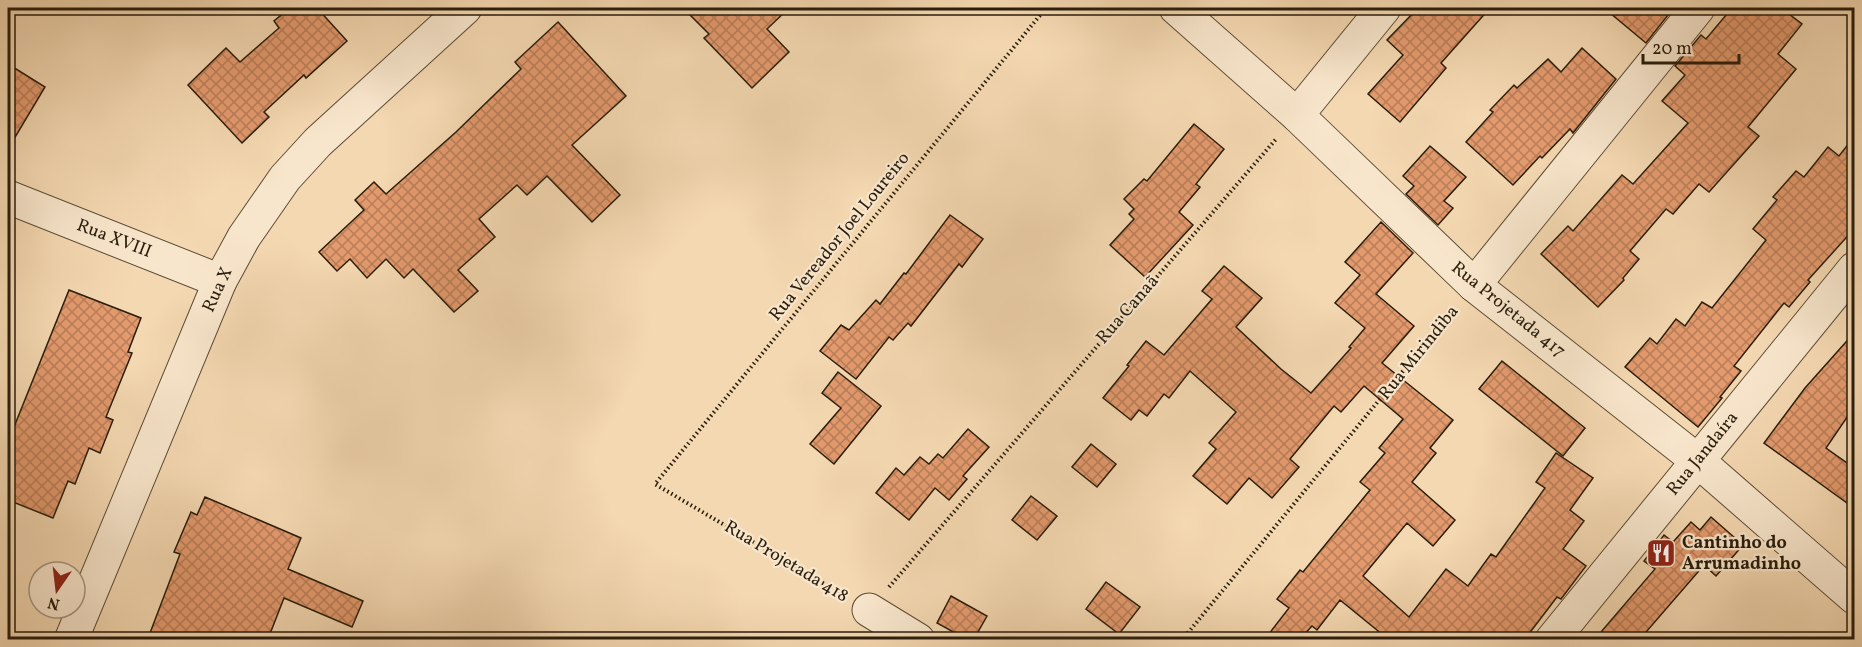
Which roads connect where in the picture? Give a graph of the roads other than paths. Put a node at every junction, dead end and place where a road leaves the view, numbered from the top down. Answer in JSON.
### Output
{"nodes":[{"id":1,"x":465,"y":8,"type":"edge"},
{"id":2,"x":1176,"y":8,"type":"edge"},
{"id":3,"x":1384,"y":8,"type":"edge"},
{"id":4,"x":1698,"y":8,"type":"edge"},
{"id":5,"x":1297,"y":115,"type":"junction"},
{"id":6,"x":8,"y":197,"type":"edge"},
{"id":7,"x":1854,"y":269,"type":"edge"},
{"id":8,"x":220,"y":281,"type":"junction"},
{"id":9,"x":1474,"y":285,"type":"junction"},
{"id":10,"x":1698,"y":461,"type":"junction"},
{"id":11,"x":1854,"y":597,"type":"edge"},
{"id":12,"x":869,"y":610,"type":"road end"},
{"id":13,"x":71,"y":639,"type":"edge"},
{"id":14,"x":918,"y":639,"type":"edge"},
{"id":15,"x":1552,"y":639,"type":"edge"}],
"edges":[{"from":1,"to":8,"type":"street","name":"Rua X"},
{"from":2,"to":5,"type":"street","name":"Rua Projetada 417"},
{"from":3,"to":5,"type":"street"},
{"from":4,"to":9,"type":"street"},
{"from":5,"to":9,"type":"street","name":"Rua Projetada 417"},
{"from":6,"to":8,"type":"street","name":"Rua XVIII"},
{"from":7,"to":10,"type":"street","name":"Rua Jandaíra"},
{"from":8,"to":13,"type":"street","name":"Rua X"},
{"from":9,"to":10,"type":"street","name":"Rua Projetada 417"},
{"from":10,"to":11,"type":"street","name":"Rua Projetada 417"},
{"from":10,"to":15,"type":"street","name":"Rua Jandaíra"},
{"from":12,"to":14,"type":"street","name":"Rua Projetada 418"}]}
